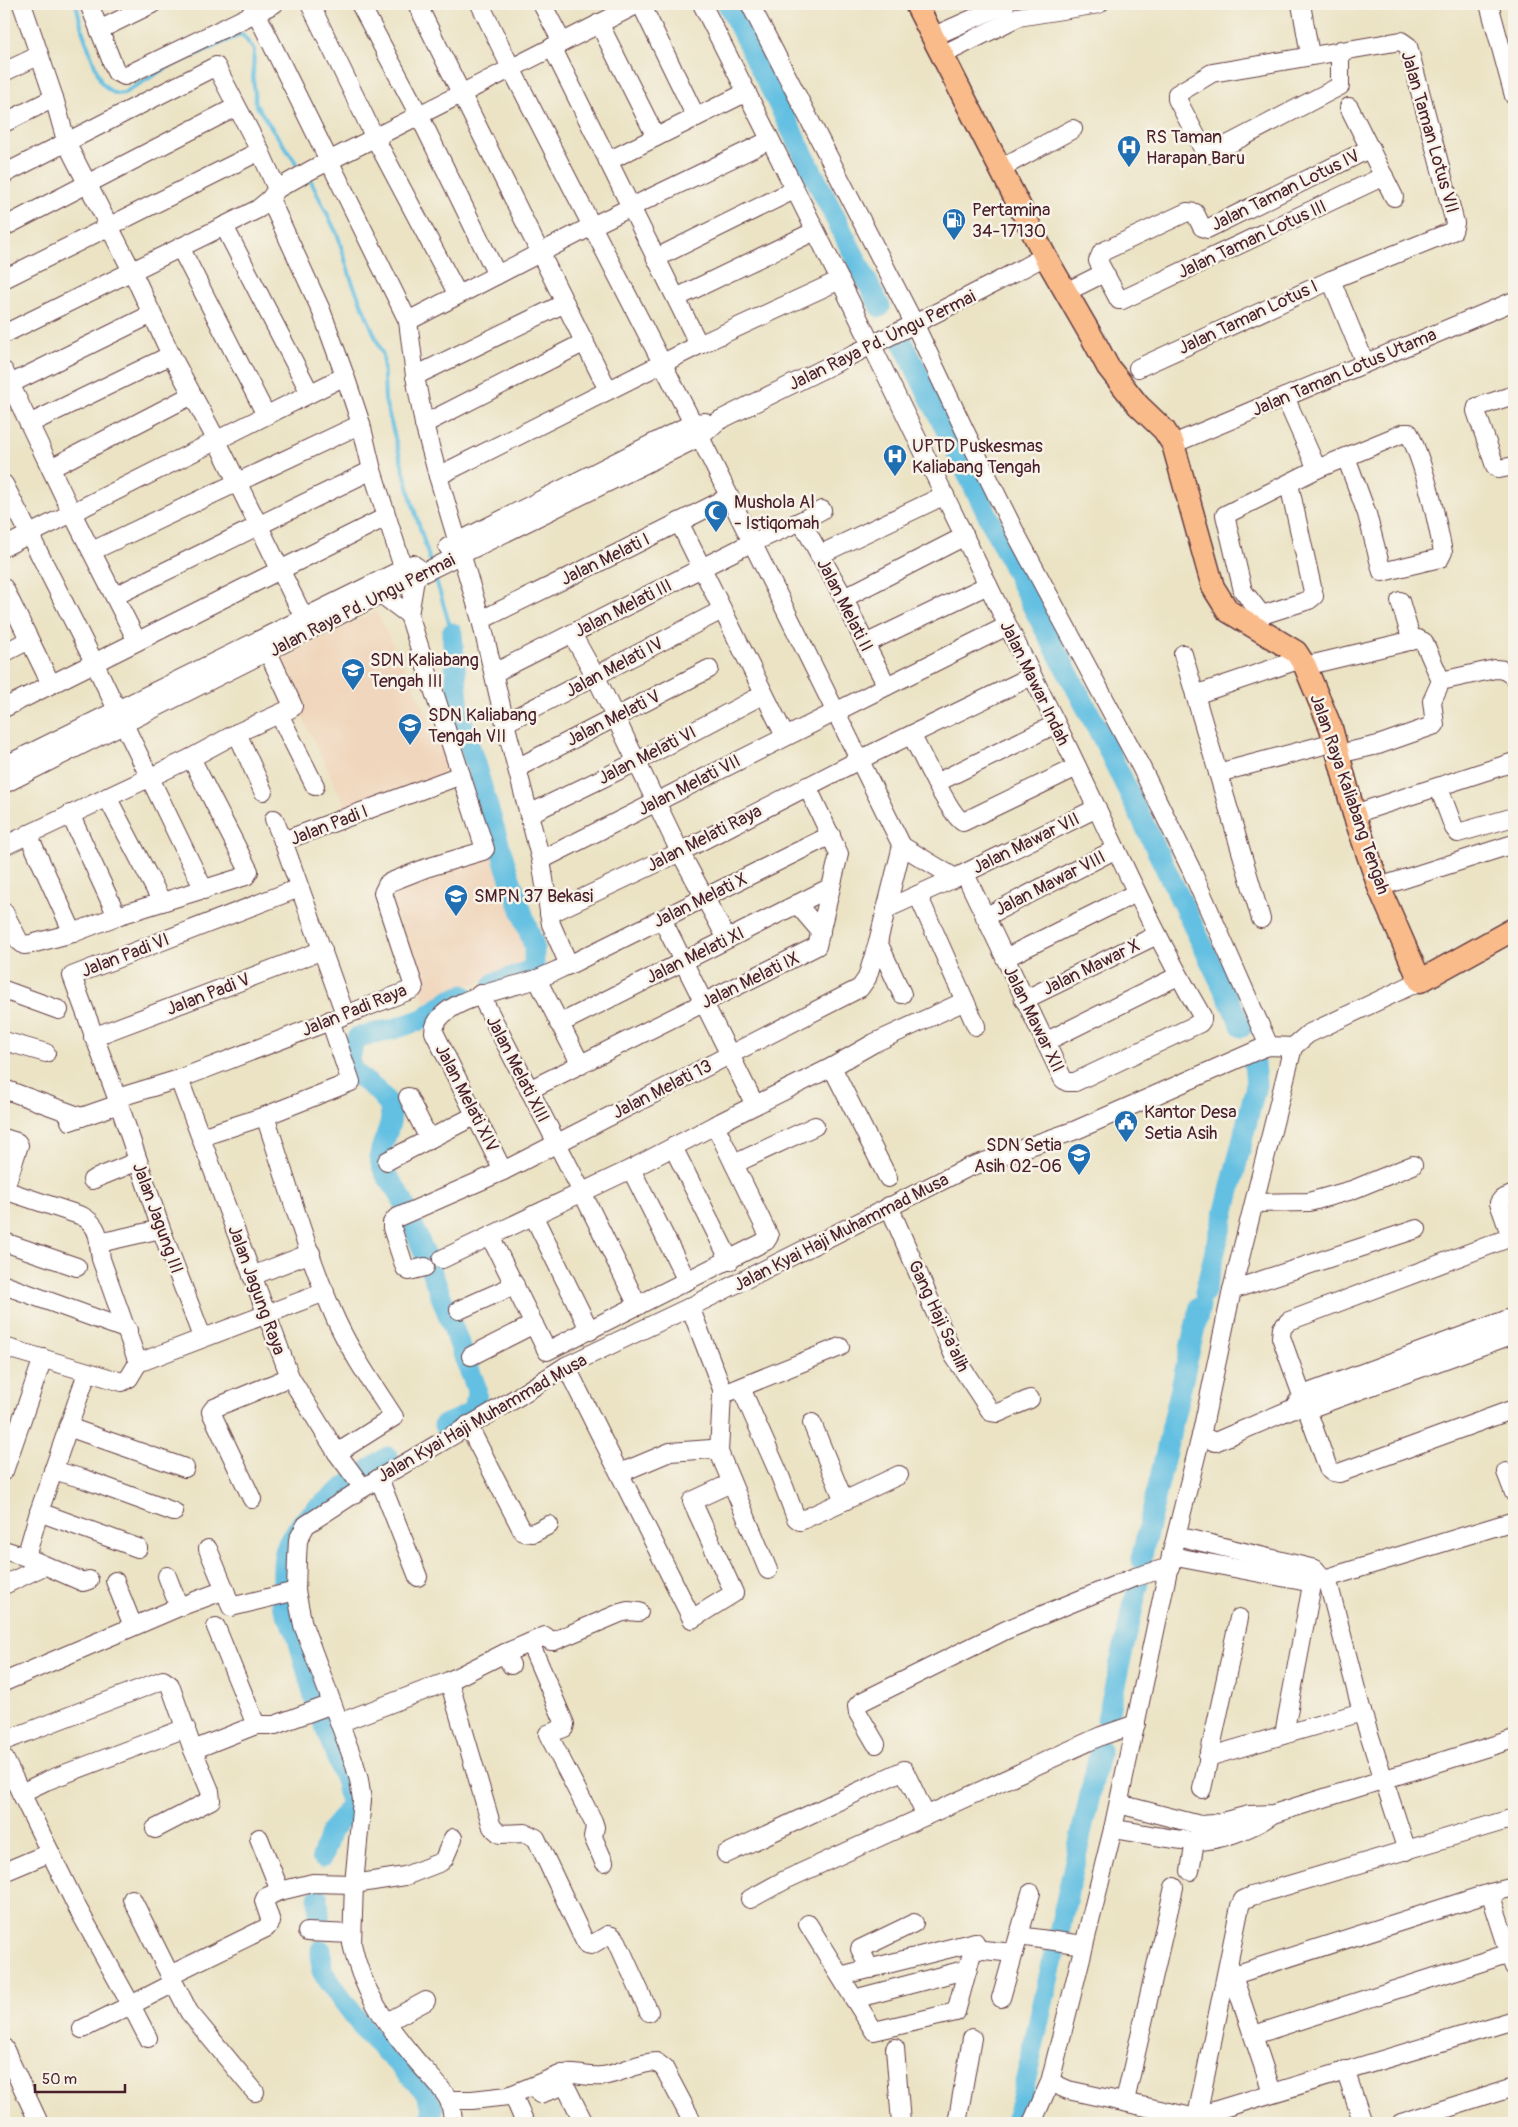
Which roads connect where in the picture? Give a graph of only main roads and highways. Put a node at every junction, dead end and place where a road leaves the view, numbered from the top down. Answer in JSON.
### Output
{"nodes":[{"id":1,"x":916,"y":4,"type":"edge"},
{"id":2,"x":1513,"y":934,"type":"edge"}],
"edges":[{"from":1,"to":2,"type":"main road","name":"Jalan Raya Kaliabang Tengah"}]}
